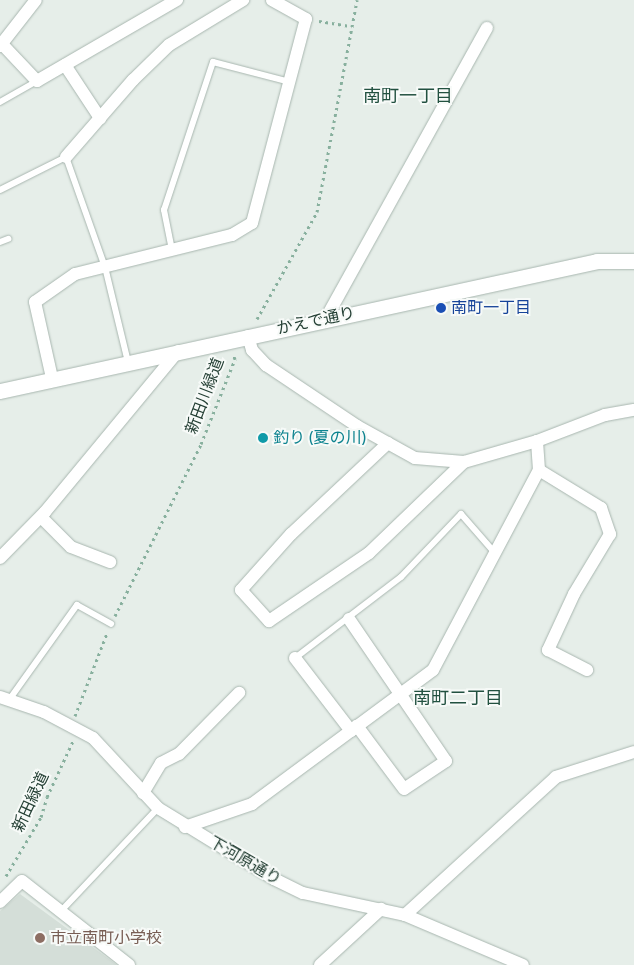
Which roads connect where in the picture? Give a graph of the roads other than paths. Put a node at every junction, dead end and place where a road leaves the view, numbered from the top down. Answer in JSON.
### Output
{"nodes":[{"id":1,"x":36,"y":0,"type":"edge"},
{"id":2,"x":177,"y":0,"type":"edge"},
{"id":3,"x":243,"y":0,"type":"edge"},
{"id":4,"x":272,"y":0,"type":"edge"},
{"id":5,"x":487,"y":28,"type":"dead end"},
{"id":6,"x":1,"y":45,"type":"edge"},
{"id":7,"x":65,"y":65,"type":"junction"},
{"id":8,"x":36,"y":81,"type":"junction"},
{"id":9,"x":292,"y":82,"type":"junction"},
{"id":10,"x":0,"y":102,"type":"edge"},
{"id":11,"x":100,"y":118,"type":"junction"},
{"id":12,"x":66,"y":157,"type":"junction"},
{"id":13,"x":0,"y":190,"type":"edge"},
{"id":14,"x":8,"y":239,"type":"dead end"},
{"id":15,"x":0,"y":242,"type":"edge"},
{"id":16,"x":172,"y":250,"type":"junction"},
{"id":17,"x":634,"y":261,"type":"edge"},
{"id":18,"x":105,"y":267,"type":"junction"},
{"id":19,"x":325,"y":320,"type":"junction"},
{"id":20,"x":248,"y":336,"type":"junction"},
{"id":21,"x":178,"y":351,"type":"junction"},
{"id":22,"x":128,"y":362,"type":"junction"},
{"id":23,"x":52,"y":378,"type":"junction"},
{"id":24,"x":0,"y":391,"type":"edge"},
{"id":25,"x":634,"y":410,"type":"edge"},
{"id":26,"x":537,"y":441,"type":"junction"},
{"id":27,"x":388,"y":443,"type":"junction"},
{"id":28,"x":464,"y":462,"type":"junction"},
{"id":29,"x":539,"y":470,"type":"junction"},
{"id":30,"x":41,"y":516,"type":"junction"},
{"id":31,"x":495,"y":552,"type":"junction"},
{"id":32,"x":0,"y":558,"type":"edge"},
{"id":33,"x":110,"y":562,"type":"dead end"},
{"id":34,"x":349,"y":619,"type":"junction"},
{"id":35,"x":111,"y":624,"type":"road end"},
{"id":36,"x":295,"y":658,"type":"joint"},
{"id":37,"x":588,"y":670,"type":"dead end"},
{"id":38,"x":238,"y":693,"type":"dead end"},
{"id":39,"x":402,"y":693,"type":"junction"},
{"id":40,"x":4,"y":699,"type":"edge"},
{"id":41,"x":354,"y":729,"type":"junction"},
{"id":42,"x":634,"y":752,"type":"edge"},
{"id":43,"x":143,"y":793,"type":"junction"},
{"id":44,"x":158,"y":808,"type":"junction"},
{"id":45,"x":185,"y":827,"type":"junction"},
{"id":46,"x":0,"y":902,"type":"edge"},
{"id":47,"x":380,"y":908,"type":"junction"},
{"id":48,"x":61,"y":911,"type":"junction"},
{"id":49,"x":405,"y":915,"type":"junction"},
{"id":50,"x":129,"y":965,"type":"edge"},
{"id":51,"x":320,"y":965,"type":"edge"},
{"id":52,"x":522,"y":965,"type":"edge"}],
"edges":[{"from":1,"to":6,"type":"street"},
{"from":2,"to":7,"type":"street"},
{"from":3,"to":11,"type":"street"},
{"from":4,"to":9,"type":"street"},
{"from":5,"to":19,"type":"street"},
{"from":6,"to":8,"type":"street"},
{"from":7,"to":8,"type":"street"},
{"from":7,"to":11,"type":"street"},
{"from":8,"to":10,"type":"lane"},
{"from":9,"to":16,"type":"street"},
{"from":9,"to":16,"type":"lane"},
{"from":11,"to":12,"type":"street"},
{"from":12,"to":13,"type":"lane"},
{"from":12,"to":18,"type":"lane"},
{"from":14,"to":15,"type":"lane"},
{"from":16,"to":18,"type":"street"},
{"from":17,"to":19,"type":"street","name":"かえで通り"},
{"from":18,"to":22,"type":"lane"},
{"from":18,"to":23,"type":"street"},
{"from":19,"to":20,"type":"street","name":"かえで通り"},
{"from":20,"to":21,"type":"street","name":"かえで通り"},
{"from":20,"to":27,"type":"street"},
{"from":21,"to":22,"type":"street","name":"かえで通り"},
{"from":21,"to":30,"type":"street"},
{"from":22,"to":23,"type":"street","name":"かえで通り"},
{"from":23,"to":24,"type":"street","name":"かえで通り"},
{"from":25,"to":26,"type":"street"},
{"from":26,"to":28,"type":"street"},
{"from":26,"to":29,"type":"street"},
{"from":27,"to":28,"type":"street"},
{"from":27,"to":28,"type":"street"},
{"from":29,"to":31,"type":"street"},
{"from":29,"to":37,"type":"street"},
{"from":30,"to":32,"type":"street"},
{"from":30,"to":33,"type":"street"},
{"from":31,"to":34,"type":"lane"},
{"from":31,"to":39,"type":"street"},
{"from":34,"to":36,"type":"lane"},
{"from":34,"to":39,"type":"street"},
{"from":35,"to":40,"type":"lane"},
{"from":36,"to":41,"type":"street"},
{"from":38,"to":43,"type":"street"},
{"from":39,"to":41,"type":"street"},
{"from":39,"to":41,"type":"street"},
{"from":40,"to":43,"type":"street","name":"下河原通り"},
{"from":41,"to":45,"type":"street"},
{"from":42,"to":49,"type":"street"},
{"from":43,"to":44,"type":"street","name":"下河原通り"},
{"from":44,"to":45,"type":"street","name":"下河原通り"},
{"from":44,"to":48,"type":"lane"},
{"from":45,"to":47,"type":"street","name":"下河原通り"},
{"from":46,"to":48,"type":"street"},
{"from":47,"to":49,"type":"street","name":"下河原通り"},
{"from":47,"to":51,"type":"street"},
{"from":48,"to":50,"type":"street"},
{"from":49,"to":52,"type":"street","name":"下河原通り"}]}
